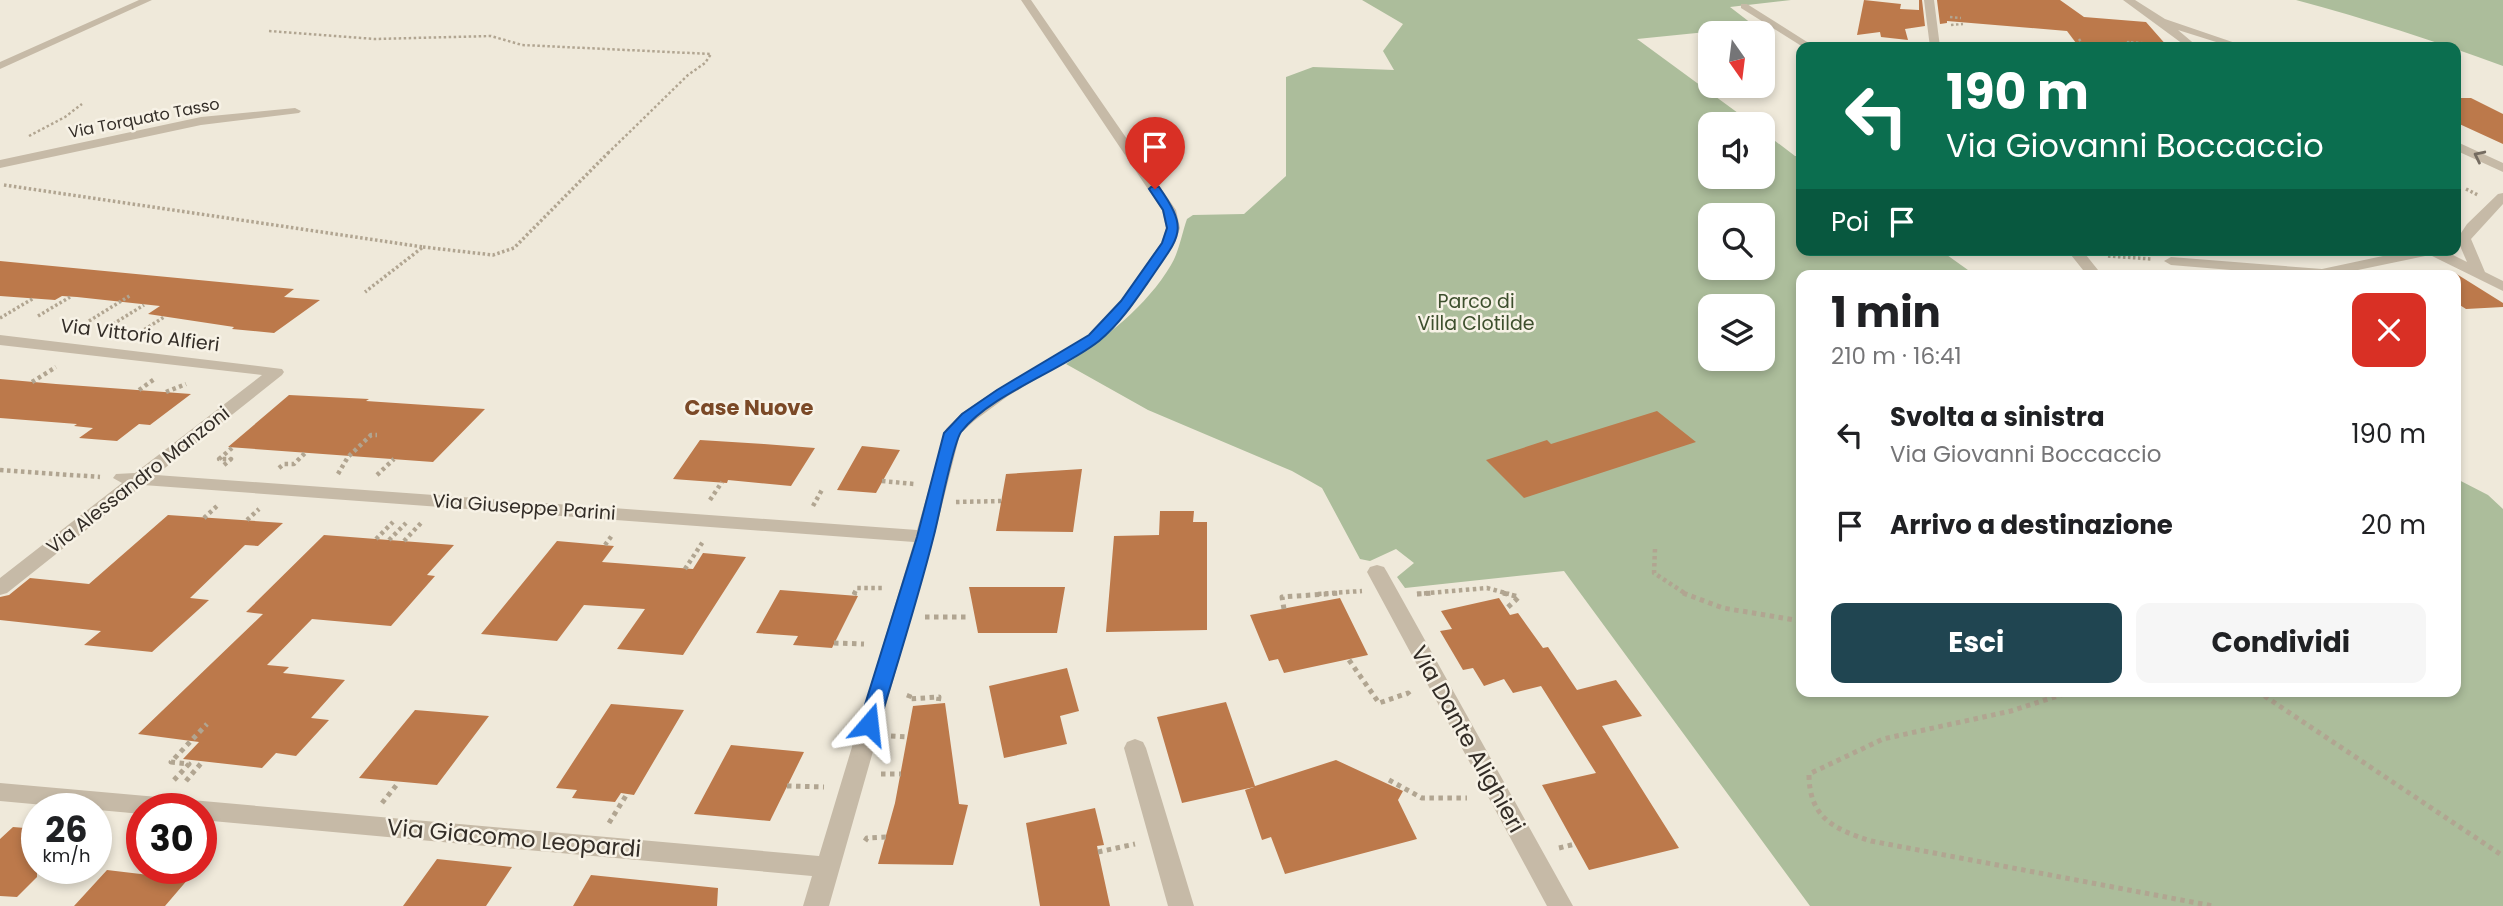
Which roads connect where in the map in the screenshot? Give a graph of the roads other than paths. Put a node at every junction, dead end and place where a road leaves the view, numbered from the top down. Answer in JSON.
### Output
{"nodes":[{"id":1,"x":147,"y":0,"type":"edge"},
{"id":2,"x":1026,"y":0,"type":"edge"},
{"id":3,"x":1929,"y":0,"type":"edge"},
{"id":4,"x":2128,"y":0,"type":"edge"},
{"id":5,"x":1744,"y":5,"type":"dead end"},
{"id":6,"x":2161,"y":21,"type":"junction"},
{"id":7,"x":2215,"y":36,"type":"junction"},
{"id":8,"x":2180,"y":37,"type":"junction"},
{"id":9,"x":1802,"y":42,"type":"edge"},
{"id":10,"x":1934,"y":42,"type":"edge"},
{"id":11,"x":2186,"y":42,"type":"edge"},
{"id":12,"x":2230,"y":42,"type":"edge"},
{"id":13,"x":0,"y":66,"type":"edge"},
{"id":14,"x":295,"y":111,"type":"dead end"},
{"id":15,"x":2461,"y":148,"type":"edge"},
{"id":16,"x":0,"y":164,"type":"edge"},
{"id":17,"x":2503,"y":168,"type":"edge"},
{"id":18,"x":2503,"y":197,"type":"edge"},
{"id":19,"x":2461,"y":246,"type":"edge"},
{"id":20,"x":2079,"y":256,"type":"edge"},
{"id":21,"x":2404,"y":256,"type":"edge"},
{"id":22,"x":2445,"y":256,"type":"edge"},
{"id":23,"x":2171,"y":261,"type":"road end"},
{"id":24,"x":2091,"y":270,"type":"edge"},
{"id":25,"x":2275,"y":270,"type":"edge"},
{"id":26,"x":2340,"y":270,"type":"edge"},
{"id":27,"x":2478,"y":272,"type":"junction"},
{"id":28,"x":2503,"y":287,"type":"edge"},
{"id":29,"x":0,"y":340,"type":"edge"},
{"id":30,"x":276,"y":372,"type":"joint"},
{"id":31,"x":130,"y":479,"type":"junction"},
{"id":32,"x":925,"y":537,"type":"junction"},
{"id":33,"x":1377,"y":572,"type":"dead end"},
{"id":34,"x":0,"y":588,"type":"edge"},
{"id":35,"x":1135,"y":748,"type":"dead end"},
{"id":36,"x":0,"y":792,"type":"edge"},
{"id":37,"x":126,"y":803,"type":"edge"},
{"id":38,"x":217,"y":811,"type":"edge"},
{"id":39,"x":827,"y":867,"type":"junction"},
{"id":40,"x":816,"y":906,"type":"edge"},
{"id":41,"x":1181,"y":906,"type":"edge"},
{"id":42,"x":1560,"y":906,"type":"edge"}],
"edges":[{"from":1,"to":13,"type":"street"},
{"from":2,"to":32,"type":"street"},
{"from":3,"to":10,"type":"street"},
{"from":4,"to":6,"type":"street"},
{"from":5,"to":9,"type":"street"},
{"from":6,"to":7,"type":"street"},
{"from":6,"to":8,"type":"street"},
{"from":7,"to":8,"type":"street"},
{"from":7,"to":12,"type":"street"},
{"from":8,"to":11,"type":"street"},
{"from":14,"to":16,"type":"street","name":"Via Torquato Tasso"},
{"from":17,"to":15,"type":"street","one_way":true},
{"from":18,"to":19,"type":"street"},
{"from":19,"to":27,"type":"street"},
{"from":20,"to":24,"type":"street"},
{"from":21,"to":26,"type":"street"},
{"from":22,"to":27,"type":"street"},
{"from":23,"to":25,"type":"street"},
{"from":27,"to":28,"type":"street"},
{"from":29,"to":30,"type":"street","name":"Via Vittorio Alfieri"},
{"from":30,"to":31,"type":"street","name":"Via Alessandro Manzoni"},
{"from":31,"to":32,"type":"street","name":"Via Giuseppe Parini"},
{"from":31,"to":34,"type":"street","name":"Via Alessandro Manzoni"},
{"from":32,"to":39,"type":"street"},
{"from":33,"to":42,"type":"street","name":"Via Dante Alighieri"},
{"from":35,"to":41,"type":"street"},
{"from":36,"to":37,"type":"street"},
{"from":38,"to":39,"type":"street","name":"Via Giacomo Leopardi"},
{"from":39,"to":40,"type":"street"}]}
